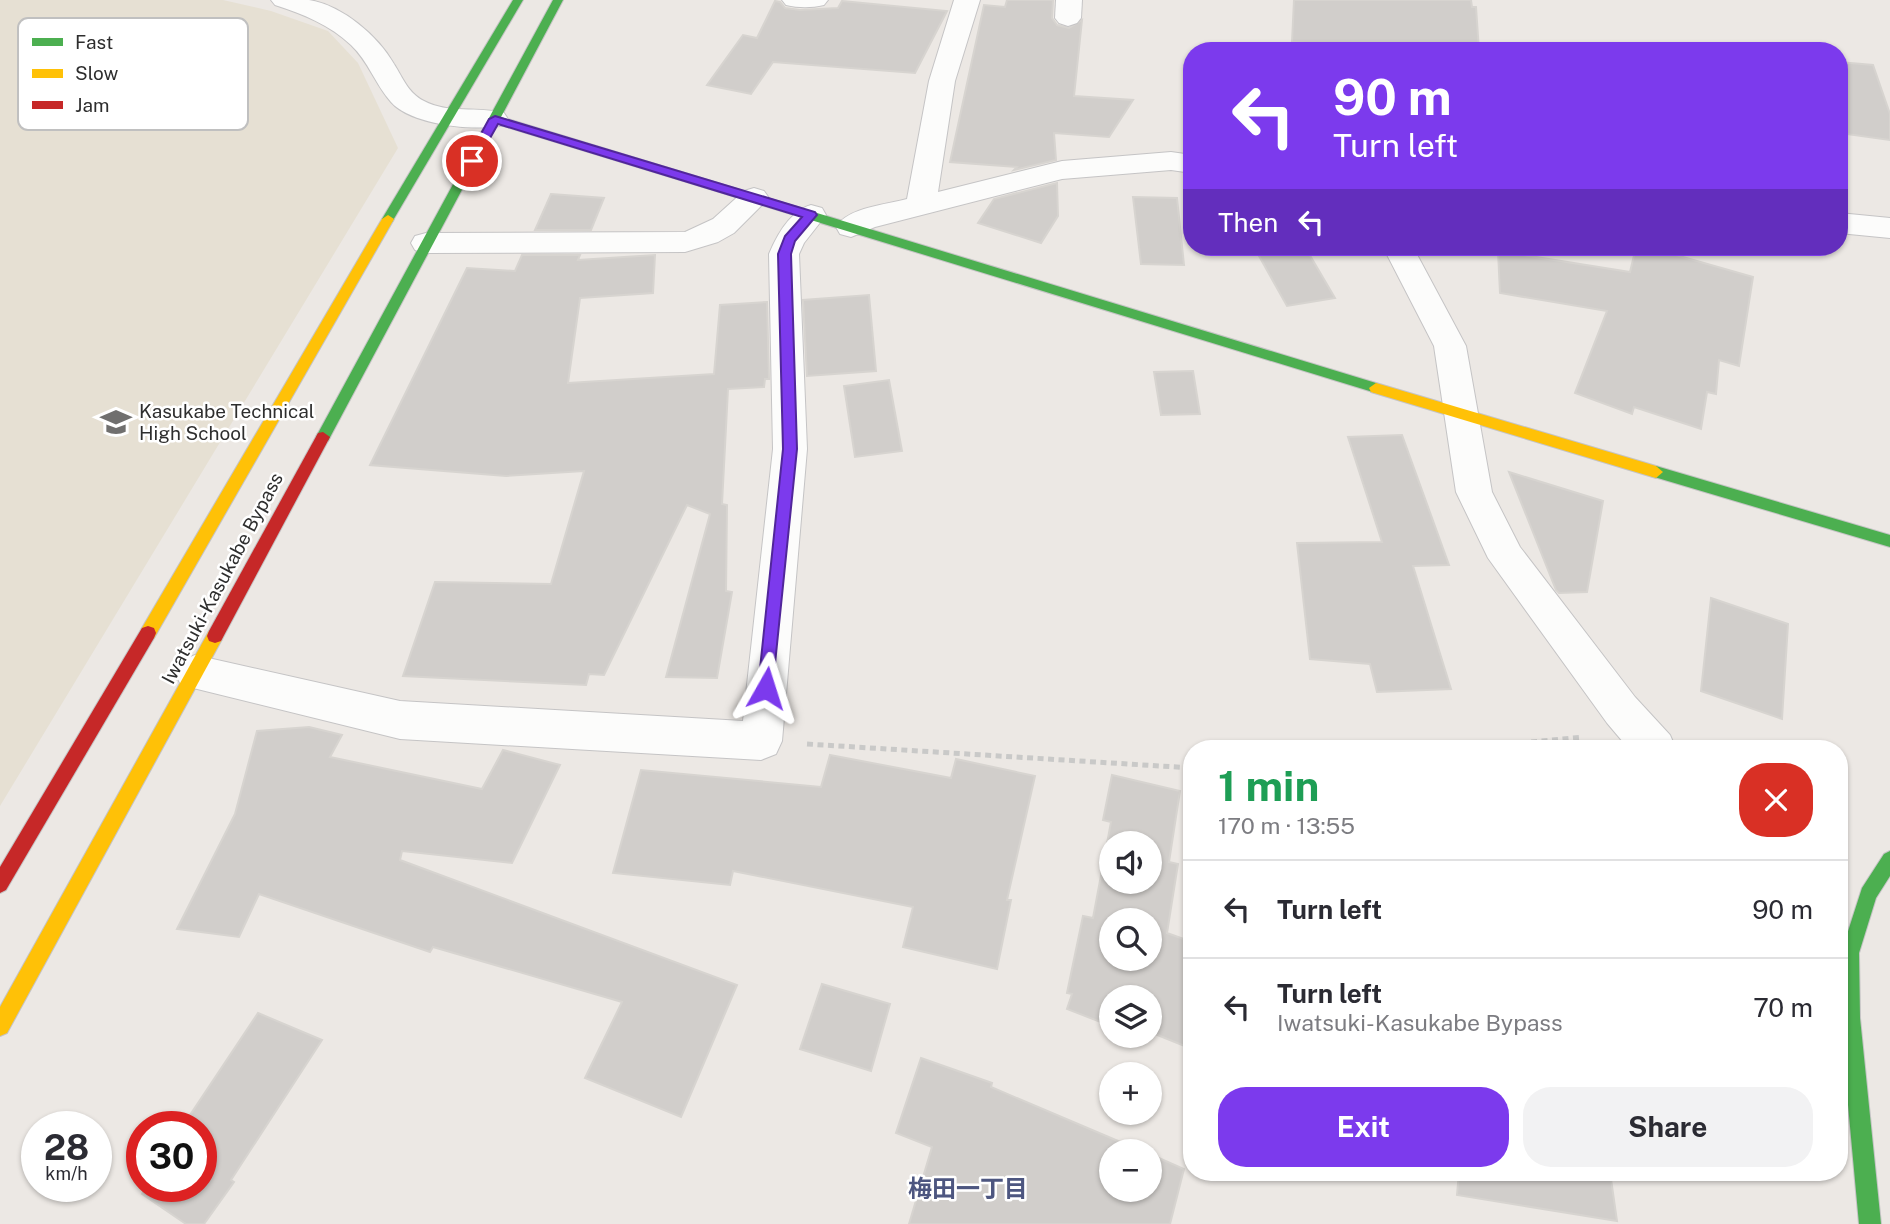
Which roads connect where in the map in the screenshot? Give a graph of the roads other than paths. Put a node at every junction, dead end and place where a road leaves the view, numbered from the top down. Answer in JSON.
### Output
{"nodes":[{"id":1,"x":284,"y":0,"type":"edge"},
{"id":2,"x":518,"y":0,"type":"edge"},
{"id":3,"x":558,"y":0,"type":"edge"},
{"id":4,"x":795,"y":0,"type":"edge"},
{"id":5,"x":815,"y":0,"type":"edge"},
{"id":6,"x":967,"y":0,"type":"edge"},
{"id":7,"x":447,"y":116,"type":"junction"},
{"id":8,"x":495,"y":119,"type":"junction"},
{"id":9,"x":1183,"y":163,"type":"edge"},
{"id":10,"x":754,"y":198,"type":"junction"},
{"id":11,"x":921,"y":206,"type":"junction"},
{"id":12,"x":811,"y":215,"type":"junction"},
{"id":13,"x":1848,"y":224,"type":"edge"},
{"id":14,"x":851,"y":227,"type":"junction"},
{"id":15,"x":1890,"y":228,"type":"edge"},
{"id":16,"x":426,"y":243,"type":"junction"},
{"id":17,"x":1403,"y":256,"type":"edge"},
{"id":18,"x":1459,"y":413,"type":"junction"},
{"id":19,"x":1890,"y":541,"type":"edge"},
{"id":20,"x":195,"y":673,"type":"junction"},
{"id":21,"x":1647,"y":740,"type":"edge"},
{"id":22,"x":1890,"y":860,"type":"edge"},
{"id":23,"x":0,"y":884,"type":"edge"},
{"id":24,"x":1848,"y":941,"type":"edge"},
{"id":25,"x":1848,"y":990,"type":"edge"},
{"id":26,"x":0,"y":1026,"type":"edge"},
{"id":27,"x":1870,"y":1224,"type":"edge"}],
"edges":[{"from":1,"to":7,"type":"street"},
{"from":2,"to":7,"type":"main road","name":"Iwatsuki-Kasukabe Bypass"},
{"from":3,"to":8,"type":"main road","name":"Iwatsuki-Kasukabe Bypass"},
{"from":4,"to":5,"type":"street"},
{"from":6,"to":11,"type":"street"},
{"from":7,"to":8,"type":"street"},
{"from":7,"to":23,"type":"main road","name":"Iwatsuki-Kasukabe Bypass"},
{"from":8,"to":10,"type":"main road"},
{"from":8,"to":16,"type":"main road","name":"Iwatsuki-Kasukabe Bypass"},
{"from":9,"to":11,"type":"street"},
{"from":10,"to":12,"type":"main road"},
{"from":10,"to":16,"type":"street"},
{"from":11,"to":14,"type":"street"},
{"from":12,"to":14,"type":"main road"},
{"from":12,"to":20,"type":"street"},
{"from":13,"to":15,"type":"street"},
{"from":14,"to":18,"type":"main road"},
{"from":16,"to":20,"type":"main road","name":"Iwatsuki-Kasukabe Bypass"},
{"from":17,"to":18,"type":"street"},
{"from":18,"to":19,"type":"main road"},
{"from":18,"to":21,"type":"street"},
{"from":20,"to":26,"type":"main road","name":"Iwatsuki-Kasukabe Bypass"},
{"from":22,"to":24,"type":"main road"},
{"from":25,"to":27,"type":"main road"}]}
